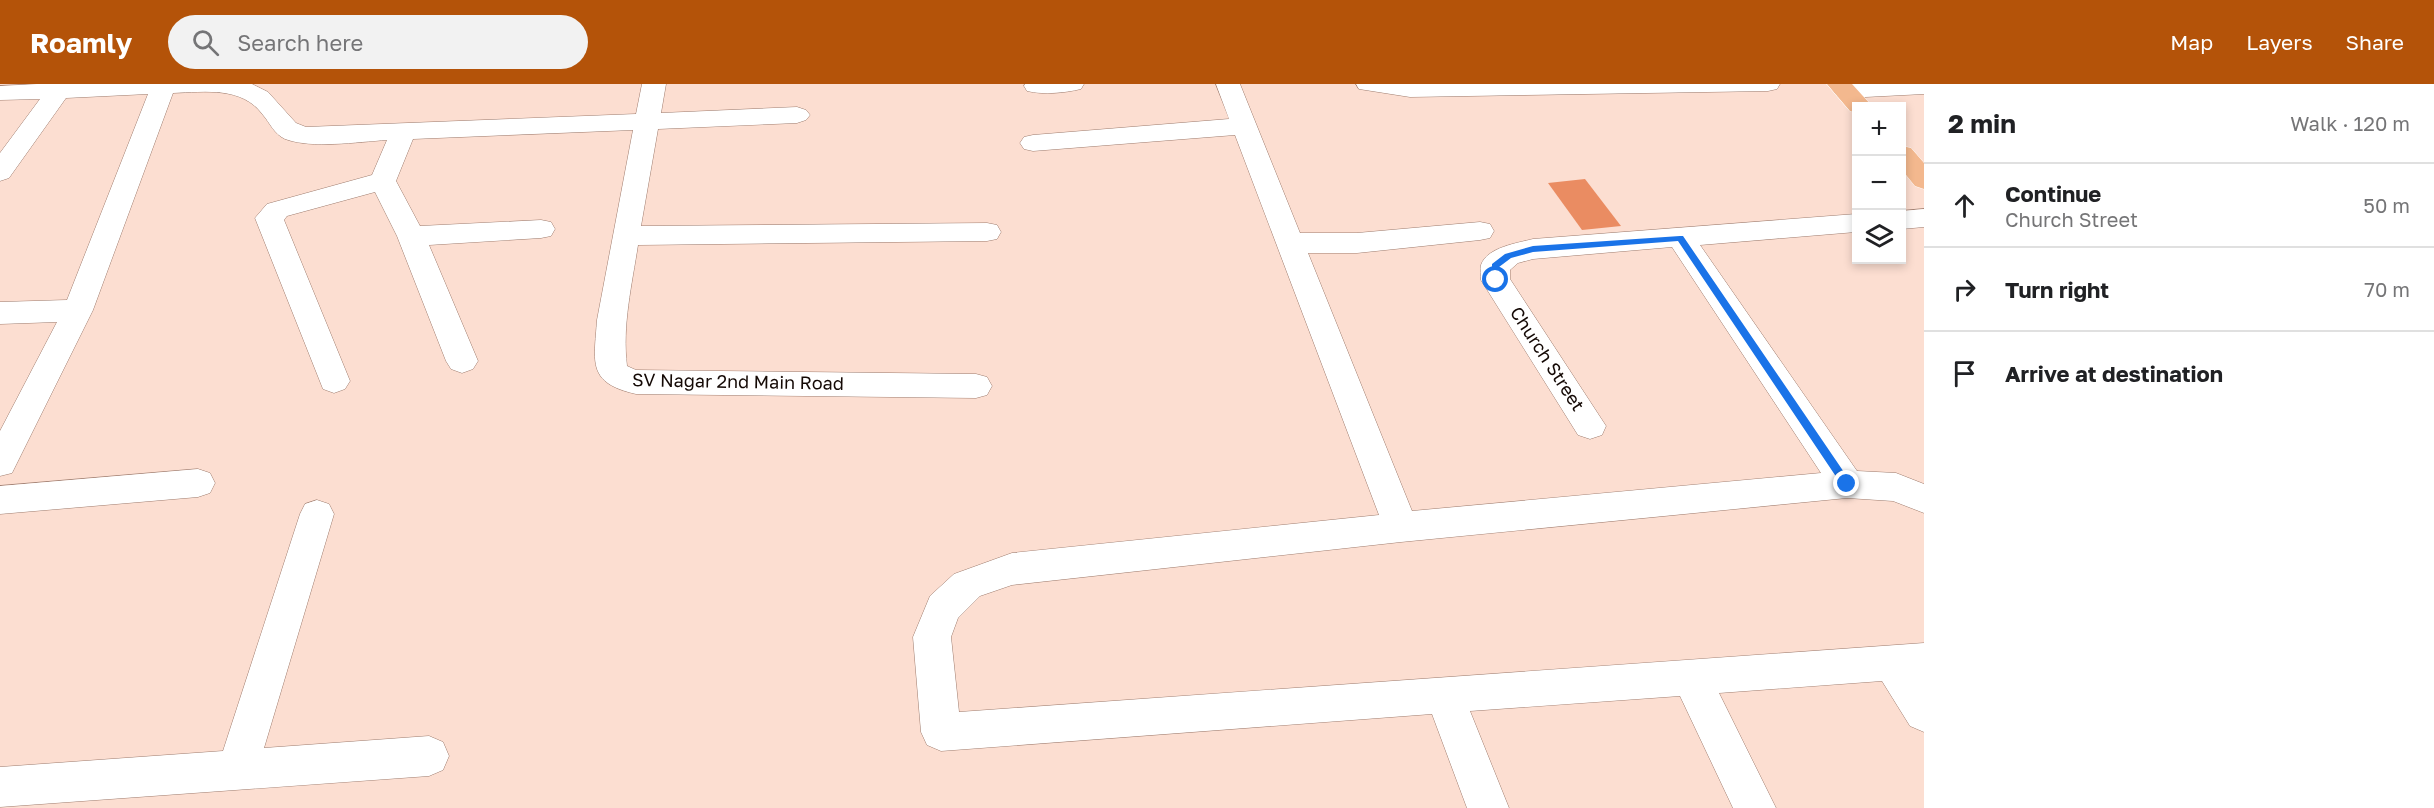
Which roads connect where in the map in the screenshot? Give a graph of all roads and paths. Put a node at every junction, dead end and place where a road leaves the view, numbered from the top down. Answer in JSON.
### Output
{"nodes":[{"id":1,"x":282,"y":84,"type":"edge"},
{"id":2,"x":654,"y":84,"type":"edge"},
{"id":3,"x":1072,"y":84,"type":"edge"},
{"id":4,"x":1228,"y":84,"type":"edge"},
{"id":5,"x":1368,"y":84,"type":"edge"},
{"id":6,"x":1768,"y":84,"type":"edge"},
{"id":7,"x":164,"y":85,"type":"edge"},
{"id":8,"x":1036,"y":86,"type":"dead end"},
{"id":9,"x":1584,"y":86,"type":"edge"},
{"id":10,"x":1924,"y":87,"type":"edge"},
{"id":11,"x":59,"y":90,"type":"junction"},
{"id":12,"x":0,"y":93,"type":"edge"},
{"id":13,"x":1848,"y":94,"type":"edge"},
{"id":14,"x":272,"y":109,"type":"junction"},
{"id":15,"x":797,"y":115,"type":"dead end"},
{"id":16,"x":648,"y":120,"type":"junction"},
{"id":17,"x":1244,"y":126,"type":"junction"},
{"id":18,"x":403,"y":132,"type":"junction"},
{"id":19,"x":1033,"y":143,"type":"dead end"},
{"id":20,"x":0,"y":172,"type":"edge"},
{"id":21,"x":383,"y":181,"type":"junction"},
{"id":22,"x":1924,"y":218,"type":"edge"},
{"id":23,"x":1906,"y":220,"type":"edge"},
{"id":24,"x":1852,"y":224,"type":"edge"},
{"id":25,"x":541,"y":229,"type":"dead end"},
{"id":26,"x":1480,"y":231,"type":"dead end"},
{"id":27,"x":987,"y":232,"type":"dead end"},
{"id":28,"x":411,"y":236,"type":"junction"},
{"id":29,"x":626,"y":236,"type":"junction"},
{"id":30,"x":1680,"y":238,"type":"junction"},
{"id":31,"x":1290,"y":243,"type":"junction"},
{"id":32,"x":78,"y":310,"type":"junction"},
{"id":33,"x":0,"y":313,"type":"edge"},
{"id":34,"x":462,"y":361,"type":"dead end"},
{"id":35,"x":334,"y":381,"type":"dead end"},
{"id":36,"x":976,"y":386,"type":"dead end"},
{"id":37,"x":1590,"y":426,"type":"dead end"},
{"id":38,"x":4,"y":450,"type":"edge"},
{"id":39,"x":198,"y":483,"type":"dead end"},
{"id":40,"x":1847,"y":484,"type":"junction"},
{"id":41,"x":0,"y":500,"type":"edge"},
{"id":42,"x":1924,"y":500,"type":"edge"},
{"id":43,"x":317,"y":514,"type":"dead end"},
{"id":44,"x":1401,"y":527,"type":"junction"},
{"id":45,"x":1908,"y":661,"type":"edge"},
{"id":46,"x":1690,"y":678,"type":"junction"},
{"id":47,"x":1444,"y":695,"type":"junction"},
{"id":48,"x":1924,"y":713,"type":"edge"},
{"id":49,"x":429,"y":756,"type":"dead end"},
{"id":50,"x":237,"y":770,"type":"junction"},
{"id":51,"x":0,"y":787,"type":"edge"},
{"id":52,"x":1488,"y":808,"type":"edge"},
{"id":53,"x":1755,"y":808,"type":"edge"}],
"edges":[{"from":1,"to":14,"type":"street"},
{"from":2,"to":16,"type":"street","name":"SV Nagar 2nd Main Road"},
{"from":3,"to":8,"type":"street"},
{"from":4,"to":17,"type":"street"},
{"from":5,"to":9,"type":"street"},
{"from":6,"to":9,"type":"street"},
{"from":7,"to":11,"type":"street"},
{"from":7,"to":14,"type":"street"},
{"from":7,"to":32,"type":"street"},
{"from":10,"to":13,"type":"street"},
{"from":11,"to":12,"type":"street"},
{"from":11,"to":20,"type":"street"},
{"from":14,"to":18,"type":"street"},
{"from":15,"to":16,"type":"street"},
{"from":16,"to":18,"type":"street"},
{"from":16,"to":29,"type":"street","name":"SV Nagar 2nd Main Road"},
{"from":17,"to":19,"type":"street"},
{"from":17,"to":31,"type":"street"},
{"from":18,"to":21,"type":"street"},
{"from":21,"to":28,"type":"street"},
{"from":21,"to":35,"type":"street"},
{"from":22,"to":23,"type":"street"},
{"from":24,"to":30,"type":"street","name":"Church Street"},
{"from":25,"to":28,"type":"street"},
{"from":26,"to":31,"type":"street"},
{"from":27,"to":29,"type":"street"},
{"from":28,"to":34,"type":"street"},
{"from":29,"to":36,"type":"street","name":"SV Nagar 2nd Main Road"},
{"from":30,"to":37,"type":"street","name":"Church Street"},
{"from":30,"to":40,"type":"street"},
{"from":31,"to":44,"type":"street"},
{"from":32,"to":33,"type":"street"},
{"from":32,"to":38,"type":"street"},
{"from":39,"to":41,"type":"street"},
{"from":40,"to":42,"type":"street"},
{"from":40,"to":44,"type":"street"},
{"from":43,"to":50,"type":"street"},
{"from":44,"to":47,"type":"street"},
{"from":45,"to":46,"type":"street"},
{"from":45,"to":48,"type":"street"},
{"from":46,"to":47,"type":"street"},
{"from":46,"to":53,"type":"street"},
{"from":47,"to":52,"type":"street"},
{"from":49,"to":50,"type":"street"},
{"from":50,"to":51,"type":"street"}]}
